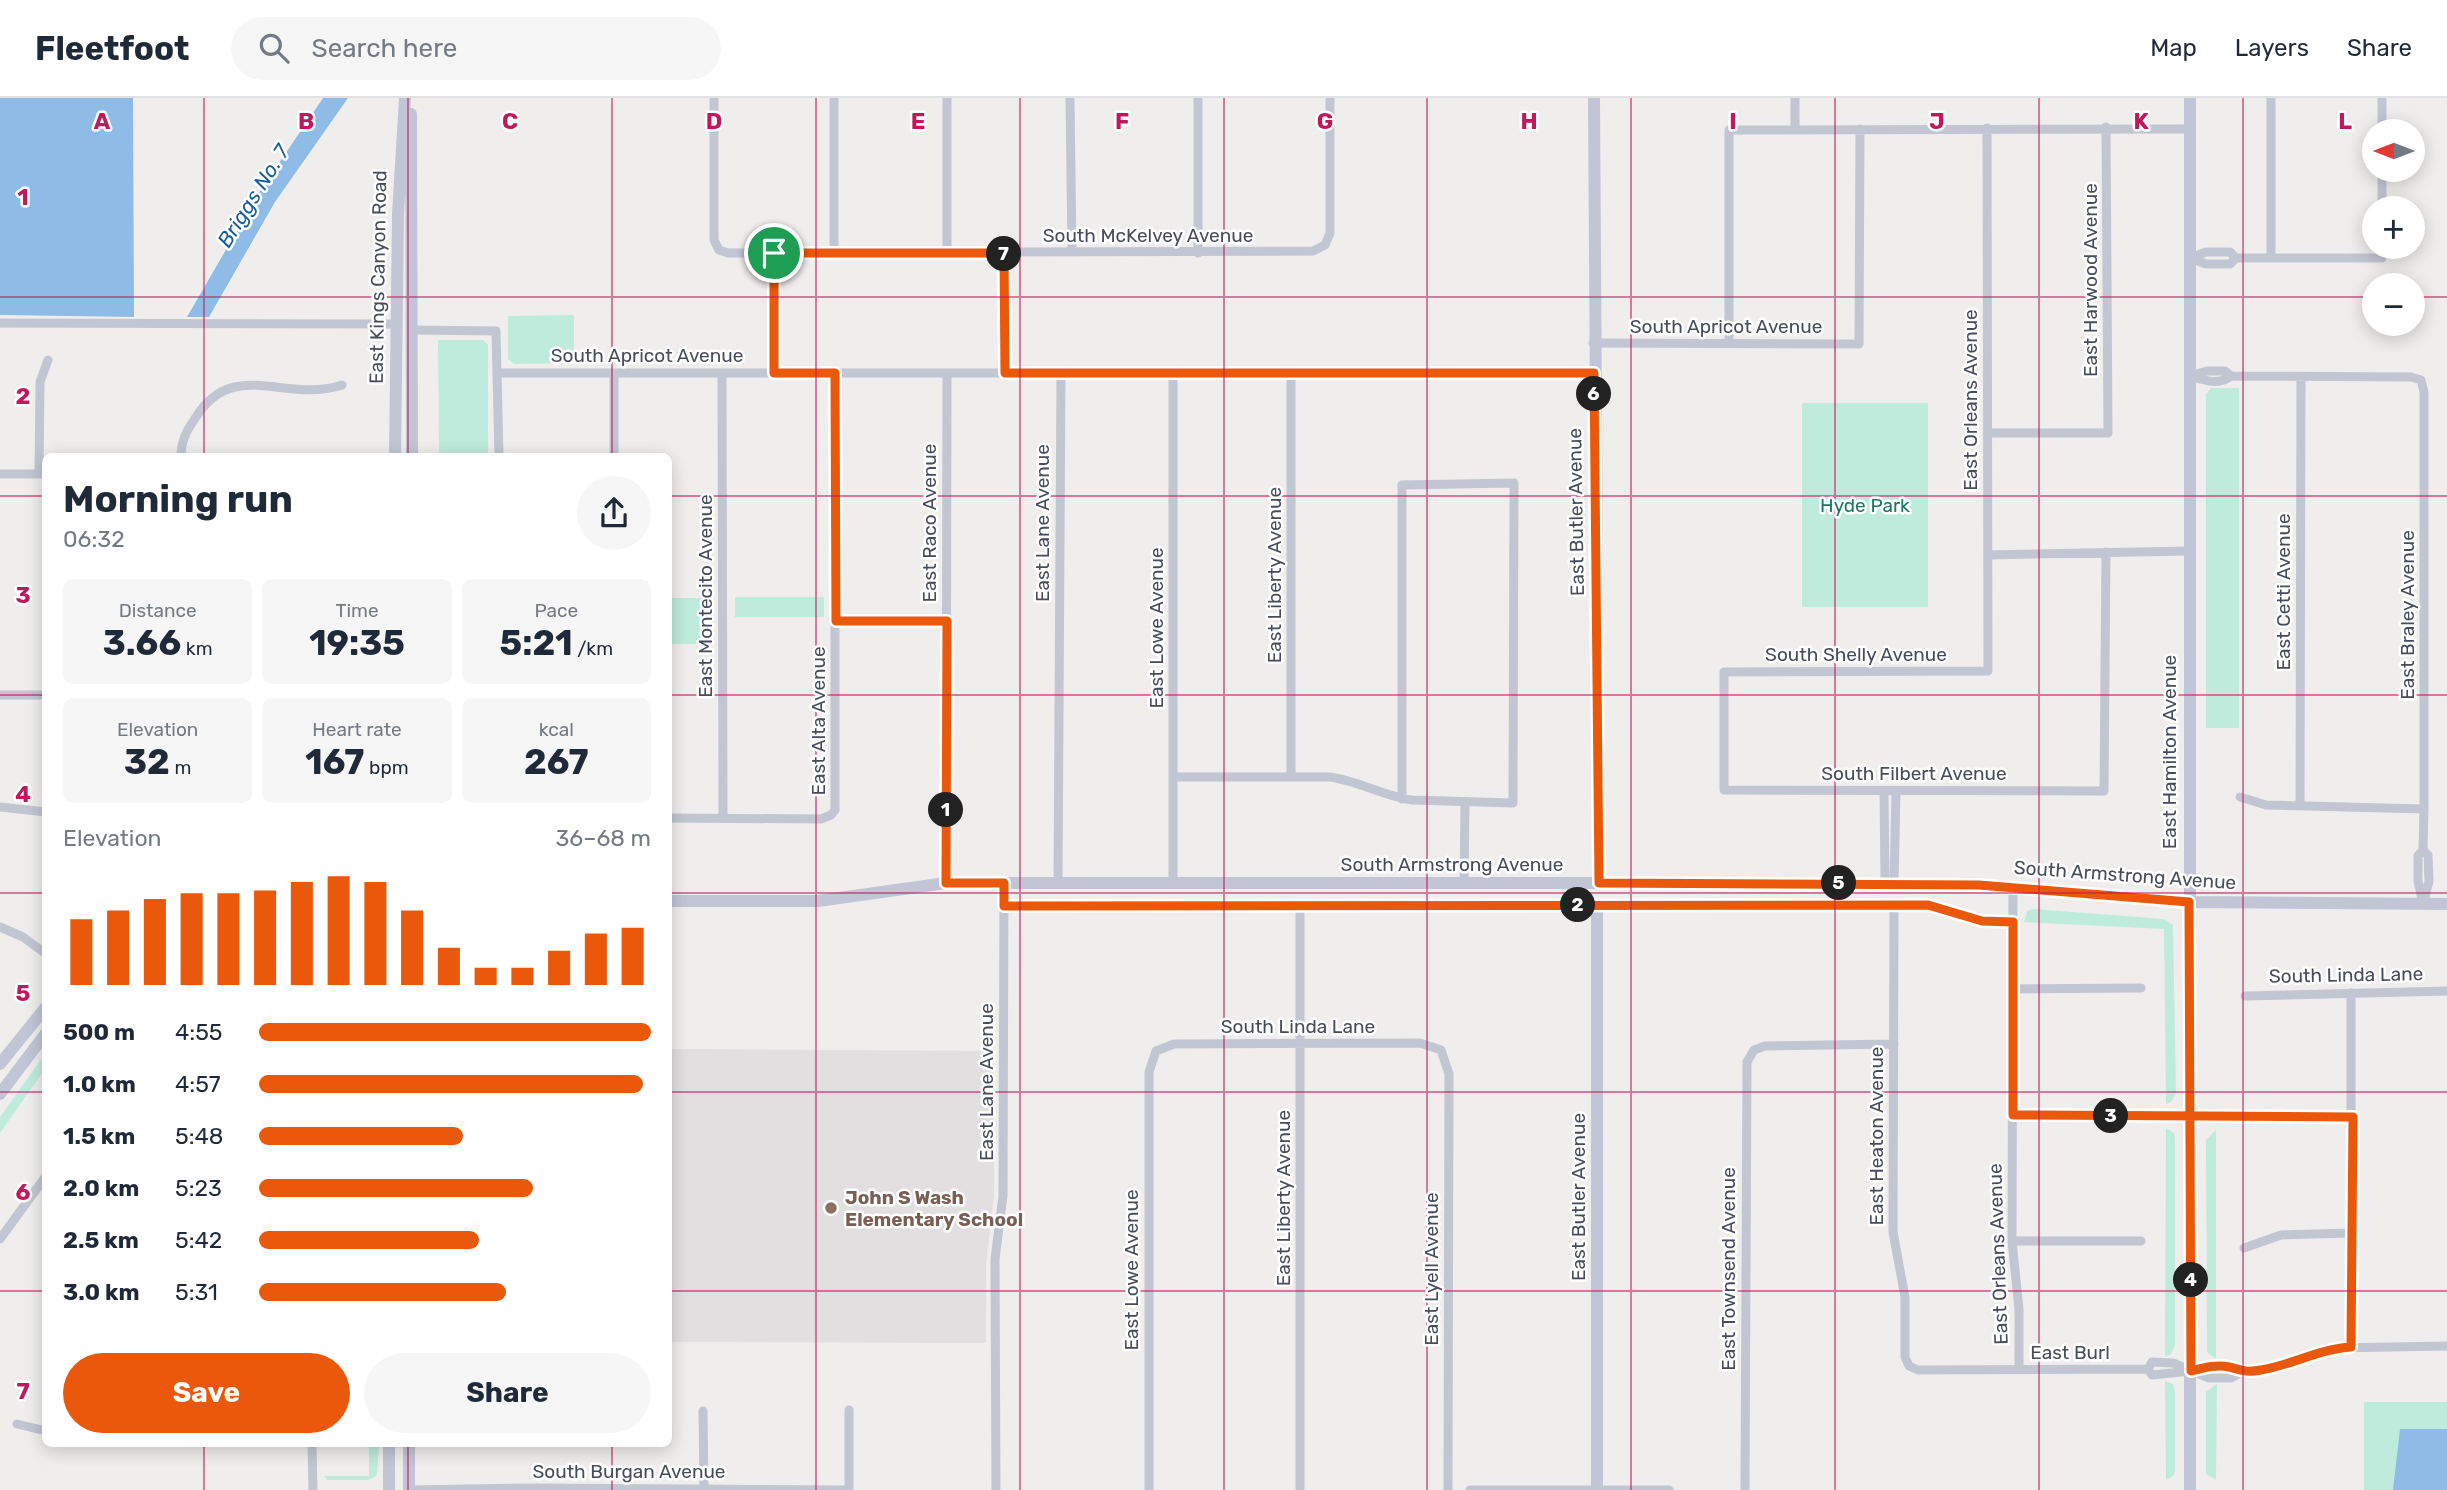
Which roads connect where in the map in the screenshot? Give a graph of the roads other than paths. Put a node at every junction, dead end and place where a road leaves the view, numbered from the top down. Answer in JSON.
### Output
{"nodes":[{"id":1,"x":405,"y":98,"type":"edge"},
{"id":2,"x":411,"y":98,"type":"edge"},
{"id":3,"x":714,"y":98,"type":"edge"},
{"id":4,"x":834,"y":98,"type":"edge"},
{"id":5,"x":947,"y":98,"type":"edge"},
{"id":6,"x":1070,"y":98,"type":"edge"},
{"id":7,"x":1198,"y":98,"type":"edge"},
{"id":8,"x":1330,"y":98,"type":"edge"},
{"id":9,"x":1594,"y":98,"type":"edge"},
{"id":10,"x":1795,"y":98,"type":"edge"},
{"id":11,"x":2190,"y":98,"type":"edge"},
{"id":12,"x":2271,"y":98,"type":"edge"},
{"id":13,"x":2382,"y":98,"type":"edge"},
{"id":14,"x":2382,"y":119,"type":"edge"},
{"id":15,"x":2106,"y":127,"type":"junction"},
{"id":16,"x":1987,"y":128,"type":"junction"},
{"id":17,"x":1795,"y":129,"type":"junction"},
{"id":18,"x":1860,"y":129,"type":"junction"},
{"id":19,"x":2190,"y":129,"type":"junction"},
{"id":20,"x":397,"y":236,"type":"junction"},
{"id":21,"x":774,"y":253,"type":"junction"},
{"id":22,"x":834,"y":253,"type":"junction"},
{"id":23,"x":947,"y":253,"type":"junction"},
{"id":24,"x":1004,"y":253,"type":"junction"},
{"id":25,"x":1072,"y":253,"type":"junction"},
{"id":26,"x":1198,"y":253,"type":"junction"},
{"id":27,"x":2190,"y":258,"type":"junction"},
{"id":28,"x":2271,"y":258,"type":"junction"},
{"id":29,"x":2362,"y":258,"type":"edge"},
{"id":30,"x":0,"y":323,"type":"edge"},
{"id":31,"x":397,"y":324,"type":"junction"},
{"id":32,"x":411,"y":330,"type":"junction"},
{"id":33,"x":1593,"y":343,"type":"junction"},
{"id":34,"x":1729,"y":343,"type":"junction"},
{"id":35,"x":48,"y":360,"type":"dead end"},
{"id":36,"x":498,"y":373,"type":"junction"},
{"id":37,"x":614,"y":373,"type":"junction"},
{"id":38,"x":722,"y":373,"type":"junction"},
{"id":39,"x":774,"y":373,"type":"junction"},
{"id":40,"x":835,"y":373,"type":"junction"},
{"id":41,"x":947,"y":373,"type":"junction"},
{"id":42,"x":1005,"y":373,"type":"junction"},
{"id":43,"x":1061,"y":373,"type":"junction"},
{"id":44,"x":1173,"y":373,"type":"junction"},
{"id":45,"x":1594,"y":373,"type":"junction"},
{"id":46,"x":1291,"y":374,"type":"junction"},
{"id":47,"x":2190,"y":376,"type":"junction"},
{"id":48,"x":2301,"y":377,"type":"junction"},
{"id":49,"x":342,"y":385,"type":"dead end"},
{"id":50,"x":1988,"y":433,"type":"junction"},
{"id":51,"x":182,"y":453,"type":"edge"},
{"id":52,"x":395,"y":453,"type":"edge"},
{"id":53,"x":412,"y":453,"type":"edge"},
{"id":54,"x":499,"y":453,"type":"edge"},
{"id":55,"x":614,"y":453,"type":"edge"},
{"id":56,"x":0,"y":474,"type":"edge"},
{"id":57,"x":42,"y":474,"type":"edge"},
{"id":58,"x":2188,"y":551,"type":"junction"},
{"id":59,"x":2106,"y":552,"type":"junction"},
{"id":60,"x":1988,"y":555,"type":"junction"},
{"id":61,"x":836,"y":621,"type":"junction"},
{"id":62,"x":947,"y":621,"type":"junction"},
{"id":63,"x":1988,"y":671,"type":"joint"},
{"id":64,"x":0,"y":695,"type":"edge"},
{"id":65,"x":42,"y":695,"type":"edge"},
{"id":66,"x":1291,"y":776,"type":"junction"},
{"id":67,"x":1173,"y":777,"type":"junction"},
{"id":68,"x":1724,"y":790,"type":"joint"},
{"id":69,"x":1884,"y":791,"type":"junction"},
{"id":70,"x":1896,"y":791,"type":"junction"},
{"id":71,"x":2240,"y":797,"type":"dead end"},
{"id":72,"x":1402,"y":799,"type":"junction"},
{"id":73,"x":1465,"y":803,"type":"junction"},
{"id":74,"x":2300,"y":806,"type":"junction"},
{"id":75,"x":0,"y":807,"type":"edge"},
{"id":76,"x":2424,"y":809,"type":"junction"},
{"id":77,"x":42,"y":812,"type":"edge"},
{"id":78,"x":672,"y":818,"type":"edge"},
{"id":79,"x":723,"y":818,"type":"junction"},
{"id":80,"x":946,"y":883,"type":"junction"},
{"id":81,"x":1004,"y":883,"type":"junction"},
{"id":82,"x":1058,"y":883,"type":"junction"},
{"id":83,"x":1173,"y":883,"type":"junction"},
{"id":84,"x":1464,"y":883,"type":"junction"},
{"id":85,"x":1599,"y":883,"type":"junction"},
{"id":86,"x":1889,"y":883,"type":"junction"},
{"id":87,"x":2013,"y":886,"type":"junction"},
{"id":88,"x":672,"y":901,"type":"edge"},
{"id":89,"x":2189,"y":902,"type":"junction"},
{"id":90,"x":2423,"y":904,"type":"junction"},
{"id":91,"x":2447,"y":904,"type":"edge"},
{"id":92,"x":1597,"y":905,"type":"junction"},
{"id":93,"x":1894,"y":905,"type":"junction"},
{"id":94,"x":1004,"y":906,"type":"junction"},
{"id":95,"x":1300,"y":906,"type":"junction"},
{"id":96,"x":2013,"y":922,"type":"junction"},
{"id":97,"x":0,"y":927,"type":"edge"},
{"id":98,"x":42,"y":951,"type":"edge"},
{"id":99,"x":2141,"y":988,"type":"dead end"},
{"id":100,"x":2012,"y":989,"type":"junction"},
{"id":101,"x":2447,"y":991,"type":"edge"},
{"id":102,"x":2351,"y":993,"type":"junction"},
{"id":103,"x":2245,"y":996,"type":"dead end"},
{"id":104,"x":42,"y":1012,"type":"edge"},
{"id":105,"x":42,"y":1038,"type":"edge"},
{"id":106,"x":1300,"y":1044,"type":"junction"},
{"id":107,"x":1894,"y":1044,"type":"junction"},
{"id":108,"x":1441,"y":1050,"type":"joint"},
{"id":109,"x":1156,"y":1051,"type":"joint"},
{"id":110,"x":0,"y":1063,"type":"edge"},
{"id":111,"x":0,"y":1094,"type":"edge"},
{"id":112,"x":2013,"y":1115,"type":"junction"},
{"id":113,"x":2191,"y":1117,"type":"junction"},
{"id":114,"x":2353,"y":1117,"type":"junction"},
{"id":115,"x":42,"y":1183,"type":"edge"},
{"id":116,"x":2352,"y":1233,"type":"junction"},
{"id":117,"x":0,"y":1239,"type":"edge"},
{"id":118,"x":2012,"y":1241,"type":"junction"},
{"id":119,"x":2141,"y":1241,"type":"dead end"},
{"id":120,"x":2244,"y":1248,"type":"dead end"},
{"id":121,"x":2447,"y":1346,"type":"edge"},
{"id":122,"x":2351,"y":1347,"type":"junction"},
{"id":123,"x":1909,"y":1366,"type":"joint"},
{"id":124,"x":2020,"y":1369,"type":"junction"},
{"id":125,"x":2191,"y":1371,"type":"junction"},
{"id":126,"x":849,"y":1410,"type":"dead end"},
{"id":127,"x":703,"y":1411,"type":"dead end"},
{"id":128,"x":17,"y":1424,"type":"dead end"},
{"id":129,"x":42,"y":1430,"type":"edge"},
{"id":130,"x":313,"y":1447,"type":"edge"},
{"id":131,"x":389,"y":1447,"type":"edge"},
{"id":132,"x":409,"y":1447,"type":"edge"},
{"id":133,"x":704,"y":1489,"type":"edge"},
{"id":134,"x":313,"y":1490,"type":"edge"},
{"id":135,"x":389,"y":1490,"type":"edge"},
{"id":136,"x":409,"y":1490,"type":"edge"},
{"id":137,"x":849,"y":1490,"type":"edge"},
{"id":138,"x":996,"y":1490,"type":"edge"},
{"id":139,"x":1149,"y":1490,"type":"edge"},
{"id":140,"x":1300,"y":1490,"type":"edge"},
{"id":141,"x":1448,"y":1490,"type":"edge"},
{"id":142,"x":1470,"y":1490,"type":"edge"},
{"id":143,"x":1597,"y":1490,"type":"edge"},
{"id":144,"x":1669,"y":1490,"type":"edge"},
{"id":145,"x":1745,"y":1490,"type":"edge"},
{"id":146,"x":2190,"y":1490,"type":"edge"}],
"edges":[{"from":1,"to":20,"type":"street","name":"East Kings Canyon Road"},
{"from":2,"to":32,"type":"street","name":"East Kings Canyon Road"},
{"from":3,"to":21,"type":"street","name":"South McKelvey Avenue"},
{"from":4,"to":22,"type":"street"},
{"from":5,"to":23,"type":"street"},
{"from":6,"to":25,"type":"street"},
{"from":7,"to":26,"type":"street"},
{"from":8,"to":26,"type":"street","name":"South McKelvey Avenue"},
{"from":9,"to":33,"type":"street","name":"East Butler Avenue"},
{"from":10,"to":17,"type":"street"},
{"from":11,"to":19,"type":"street","name":"East Hamilton Avenue"},
{"from":12,"to":28,"type":"street"},
{"from":13,"to":14,"type":"street"},
{"from":15,"to":16,"type":"street"},
{"from":15,"to":19,"type":"street"},
{"from":15,"to":50,"type":"street","name":"East Harwood Avenue"},
{"from":16,"to":18,"type":"street"},
{"from":16,"to":50,"type":"street","name":"East Orleans Avenue"},
{"from":17,"to":18,"type":"street"},
{"from":17,"to":34,"type":"street"},
{"from":18,"to":34,"type":"street","name":"South Apricot Avenue"},
{"from":19,"to":27,"type":"street","name":"East Hamilton Avenue"},
{"from":20,"to":31,"type":"street","name":"East Kings Canyon Road"},
{"from":20,"to":32,"type":"street"},
{"from":21,"to":22,"type":"street","name":"South McKelvey Avenue"},
{"from":21,"to":39,"type":"street"},
{"from":22,"to":23,"type":"street","name":"South McKelvey Avenue"},
{"from":23,"to":24,"type":"street","name":"South McKelvey Avenue"},
{"from":24,"to":25,"type":"street","name":"South McKelvey Avenue"},
{"from":24,"to":42,"type":"street"},
{"from":25,"to":26,"type":"street","name":"South McKelvey Avenue"},
{"from":27,"to":28,"type":"street"},
{"from":27,"to":47,"type":"street","name":"East Hamilton Avenue"},
{"from":28,"to":29,"type":"street"},
{"from":30,"to":31,"type":"street"},
{"from":31,"to":52,"type":"street","name":"East Kings Canyon Road"},
{"from":32,"to":36,"type":"street"},
{"from":32,"to":53,"type":"street","name":"East Kings Canyon Road"},
{"from":33,"to":34,"type":"street","name":"South Apricot Avenue"},
{"from":33,"to":45,"type":"street","name":"East Butler Avenue"},
{"from":35,"to":57,"type":"street"},
{"from":36,"to":37,"type":"street","name":"South Apricot Avenue"},
{"from":36,"to":54,"type":"street"},
{"from":37,"to":38,"type":"street","name":"South Apricot Avenue"},
{"from":37,"to":55,"type":"street"},
{"from":38,"to":39,"type":"street","name":"South Apricot Avenue"},
{"from":38,"to":79,"type":"street","name":"East Montecito Avenue"},
{"from":39,"to":40,"type":"street","name":"South Apricot Avenue"},
{"from":40,"to":41,"type":"street","name":"South Apricot Avenue"},
{"from":40,"to":61,"type":"street","name":"East Alta Avenue"},
{"from":41,"to":42,"type":"street","name":"South Apricot Avenue"},
{"from":41,"to":62,"type":"street","name":"East Raco Avenue"},
{"from":42,"to":43,"type":"street","name":"South Apricot Avenue"},
{"from":43,"to":44,"type":"street","name":"South Apricot Avenue"},
{"from":43,"to":82,"type":"street","name":"East Lane Avenue"},
{"from":44,"to":46,"type":"street","name":"South Apricot Avenue"},
{"from":44,"to":67,"type":"street","name":"East Lowe Avenue"},
{"from":45,"to":46,"type":"street","name":"South Apricot Avenue"},
{"from":45,"to":85,"type":"street","name":"East Butler Avenue"},
{"from":46,"to":66,"type":"street","name":"East Liberty Avenue"},
{"from":47,"to":48,"type":"street"},
{"from":47,"to":58,"type":"street","name":"East Hamilton Avenue"},
{"from":48,"to":74,"type":"street","name":"East Cetti Avenue"},
{"from":48,"to":76,"type":"street","name":"East Braley Avenue"},
{"from":49,"to":51,"type":"street"},
{"from":50,"to":60,"type":"street","name":"East Orleans Avenue"},
{"from":56,"to":57,"type":"street"},
{"from":58,"to":59,"type":"street"},
{"from":58,"to":89,"type":"street","name":"East Hamilton Avenue"},
{"from":59,"to":60,"type":"street"},
{"from":59,"to":70,"type":"street","name":"South Filbert Avenue"},
{"from":60,"to":63,"type":"street","name":"East Orleans Avenue"},
{"from":61,"to":62,"type":"street"},
{"from":61,"to":79,"type":"street","name":"East Alta Avenue"},
{"from":62,"to":80,"type":"street","name":"East Raco Avenue"},
{"from":63,"to":68,"type":"street","name":"South Shelly Avenue"},
{"from":64,"to":65,"type":"street"},
{"from":66,"to":67,"type":"street"},
{"from":66,"to":72,"type":"street"},
{"from":67,"to":83,"type":"street","name":"East Lowe Avenue"},
{"from":68,"to":69,"type":"street","name":"South Filbert Avenue"},
{"from":69,"to":70,"type":"street","name":"South Filbert Avenue"},
{"from":69,"to":86,"type":"street"},
{"from":70,"to":86,"type":"street"},
{"from":71,"to":74,"type":"street"},
{"from":72,"to":73,"type":"street"},
{"from":72,"to":73,"type":"street"},
{"from":73,"to":84,"type":"street"},
{"from":74,"to":76,"type":"street"},
{"from":75,"to":77,"type":"street"},
{"from":76,"to":90,"type":"street","name":"East Braley Avenue"},
{"from":78,"to":79,"type":"street"},
{"from":80,"to":81,"type":"street","name":"South Armstrong Avenue"},
{"from":80,"to":88,"type":"street","name":"South Armstrong Avenue"},
{"from":81,"to":82,"type":"street","name":"South Armstrong Avenue"},
{"from":81,"to":94,"type":"street","name":"East Lane Avenue"},
{"from":82,"to":83,"type":"street","name":"South Armstrong Avenue"},
{"from":83,"to":84,"type":"street","name":"South Armstrong Avenue"},
{"from":84,"to":85,"type":"street","name":"South Armstrong Avenue"},
{"from":85,"to":86,"type":"street","name":"South Armstrong Avenue"},
{"from":86,"to":87,"type":"street","name":"South Armstrong Avenue"},
{"from":87,"to":89,"type":"street","name":"South Armstrong Avenue"},
{"from":87,"to":96,"type":"street","name":"East Orleans Avenue"},
{"from":89,"to":90,"type":"street","name":"South Armstrong Avenue"},
{"from":89,"to":113,"type":"street","name":"East Hamilton Avenue"},
{"from":90,"to":91,"type":"street","name":"South Armstrong Avenue"},
{"from":92,"to":93,"type":"street"},
{"from":92,"to":95,"type":"street"},
{"from":92,"to":143,"type":"street","name":"East Butler Avenue"},
{"from":93,"to":96,"type":"street"},
{"from":93,"to":107,"type":"street","name":"East Heaton Avenue"},
{"from":94,"to":95,"type":"street"},
{"from":94,"to":138,"type":"street","name":"East Lane Avenue"},
{"from":95,"to":106,"type":"street","name":"East Liberty Avenue"},
{"from":96,"to":100,"type":"street","name":"East Orleans Avenue"},
{"from":97,"to":98,"type":"street"},
{"from":99,"to":100,"type":"street"},
{"from":100,"to":112,"type":"street","name":"East Orleans Avenue"},
{"from":101,"to":102,"type":"street","name":"South Linda Lane"},
{"from":102,"to":103,"type":"street","name":"South Linda Lane"},
{"from":102,"to":114,"type":"street"},
{"from":104,"to":110,"type":"street"},
{"from":105,"to":111,"type":"street"},
{"from":106,"to":108,"type":"street","name":"South Linda Lane"},
{"from":106,"to":109,"type":"street","name":"South Linda Lane"},
{"from":106,"to":140,"type":"street","name":"East Liberty Avenue"},
{"from":107,"to":123,"type":"street","name":"East Heaton Avenue"},
{"from":107,"to":145,"type":"street","name":"East Townsend Avenue"},
{"from":108,"to":141,"type":"street","name":"East Lyell Avenue"},
{"from":109,"to":139,"type":"street","name":"East Lowe Avenue"},
{"from":112,"to":113,"type":"street"},
{"from":112,"to":118,"type":"street","name":"East Orleans Avenue"},
{"from":113,"to":114,"type":"street"},
{"from":113,"to":125,"type":"street","name":"East Hamilton Avenue"},
{"from":114,"to":116,"type":"street"},
{"from":115,"to":117,"type":"street"},
{"from":116,"to":120,"type":"street"},
{"from":116,"to":122,"type":"street"},
{"from":118,"to":119,"type":"street"},
{"from":118,"to":124,"type":"street","name":"East Orleans Avenue"},
{"from":121,"to":122,"type":"street","name":"East Burl"},
{"from":122,"to":125,"type":"street","name":"East Burl"},
{"from":123,"to":124,"type":"street","name":"East Burl"},
{"from":124,"to":125,"type":"street","name":"East Burl"},
{"from":125,"to":146,"type":"street","name":"East Hamilton Avenue"},
{"from":126,"to":137,"type":"street"},
{"from":127,"to":133,"type":"street"},
{"from":128,"to":129,"type":"street"},
{"from":130,"to":134,"type":"street"},
{"from":131,"to":135,"type":"street"},
{"from":132,"to":136,"type":"street"},
{"from":133,"to":136,"type":"street","name":"South Burgan Avenue"},
{"from":133,"to":137,"type":"street","name":"South Burgan Avenue"},
{"from":142,"to":143,"type":"street"},
{"from":143,"to":144,"type":"street"}]}
